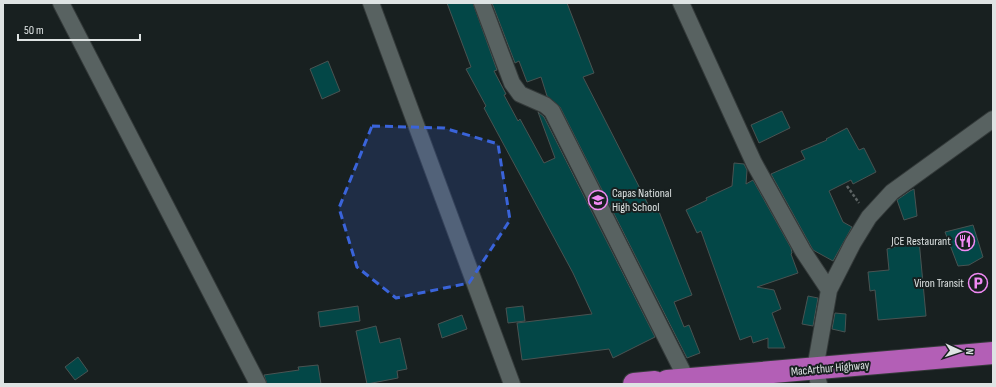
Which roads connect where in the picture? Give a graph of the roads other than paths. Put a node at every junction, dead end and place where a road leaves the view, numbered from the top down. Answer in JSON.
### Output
{"nodes":[{"id":1,"x":61,"y":3,"type":"edge"},
{"id":2,"x":371,"y":3,"type":"edge"},
{"id":3,"x":482,"y":3,"type":"edge"},
{"id":4,"x":681,"y":3,"type":"edge"},
{"id":5,"x":993,"y":119,"type":"edge"},
{"id":6,"x":829,"y":290,"type":"junction"},
{"id":7,"x":993,"y":353,"type":"edge"},
{"id":8,"x":817,"y":377,"type":"edge"},
{"id":9,"x":661,"y":382,"type":"edge"},
{"id":10,"x":258,"y":384,"type":"edge"},
{"id":11,"x":512,"y":384,"type":"edge"}],
"edges":[{"from":1,"to":10,"type":"street"},
{"from":2,"to":11,"type":"street"},
{"from":3,"to":9,"type":"street"},
{"from":4,"to":6,"type":"street"},
{"from":5,"to":6,"type":"street"},
{"from":6,"to":8,"type":"street"},
{"from":7,"to":8,"type":"highway","name":"MacArthur Highway"},
{"from":8,"to":9,"type":"highway","name":"MacArthur Highway"}]}
